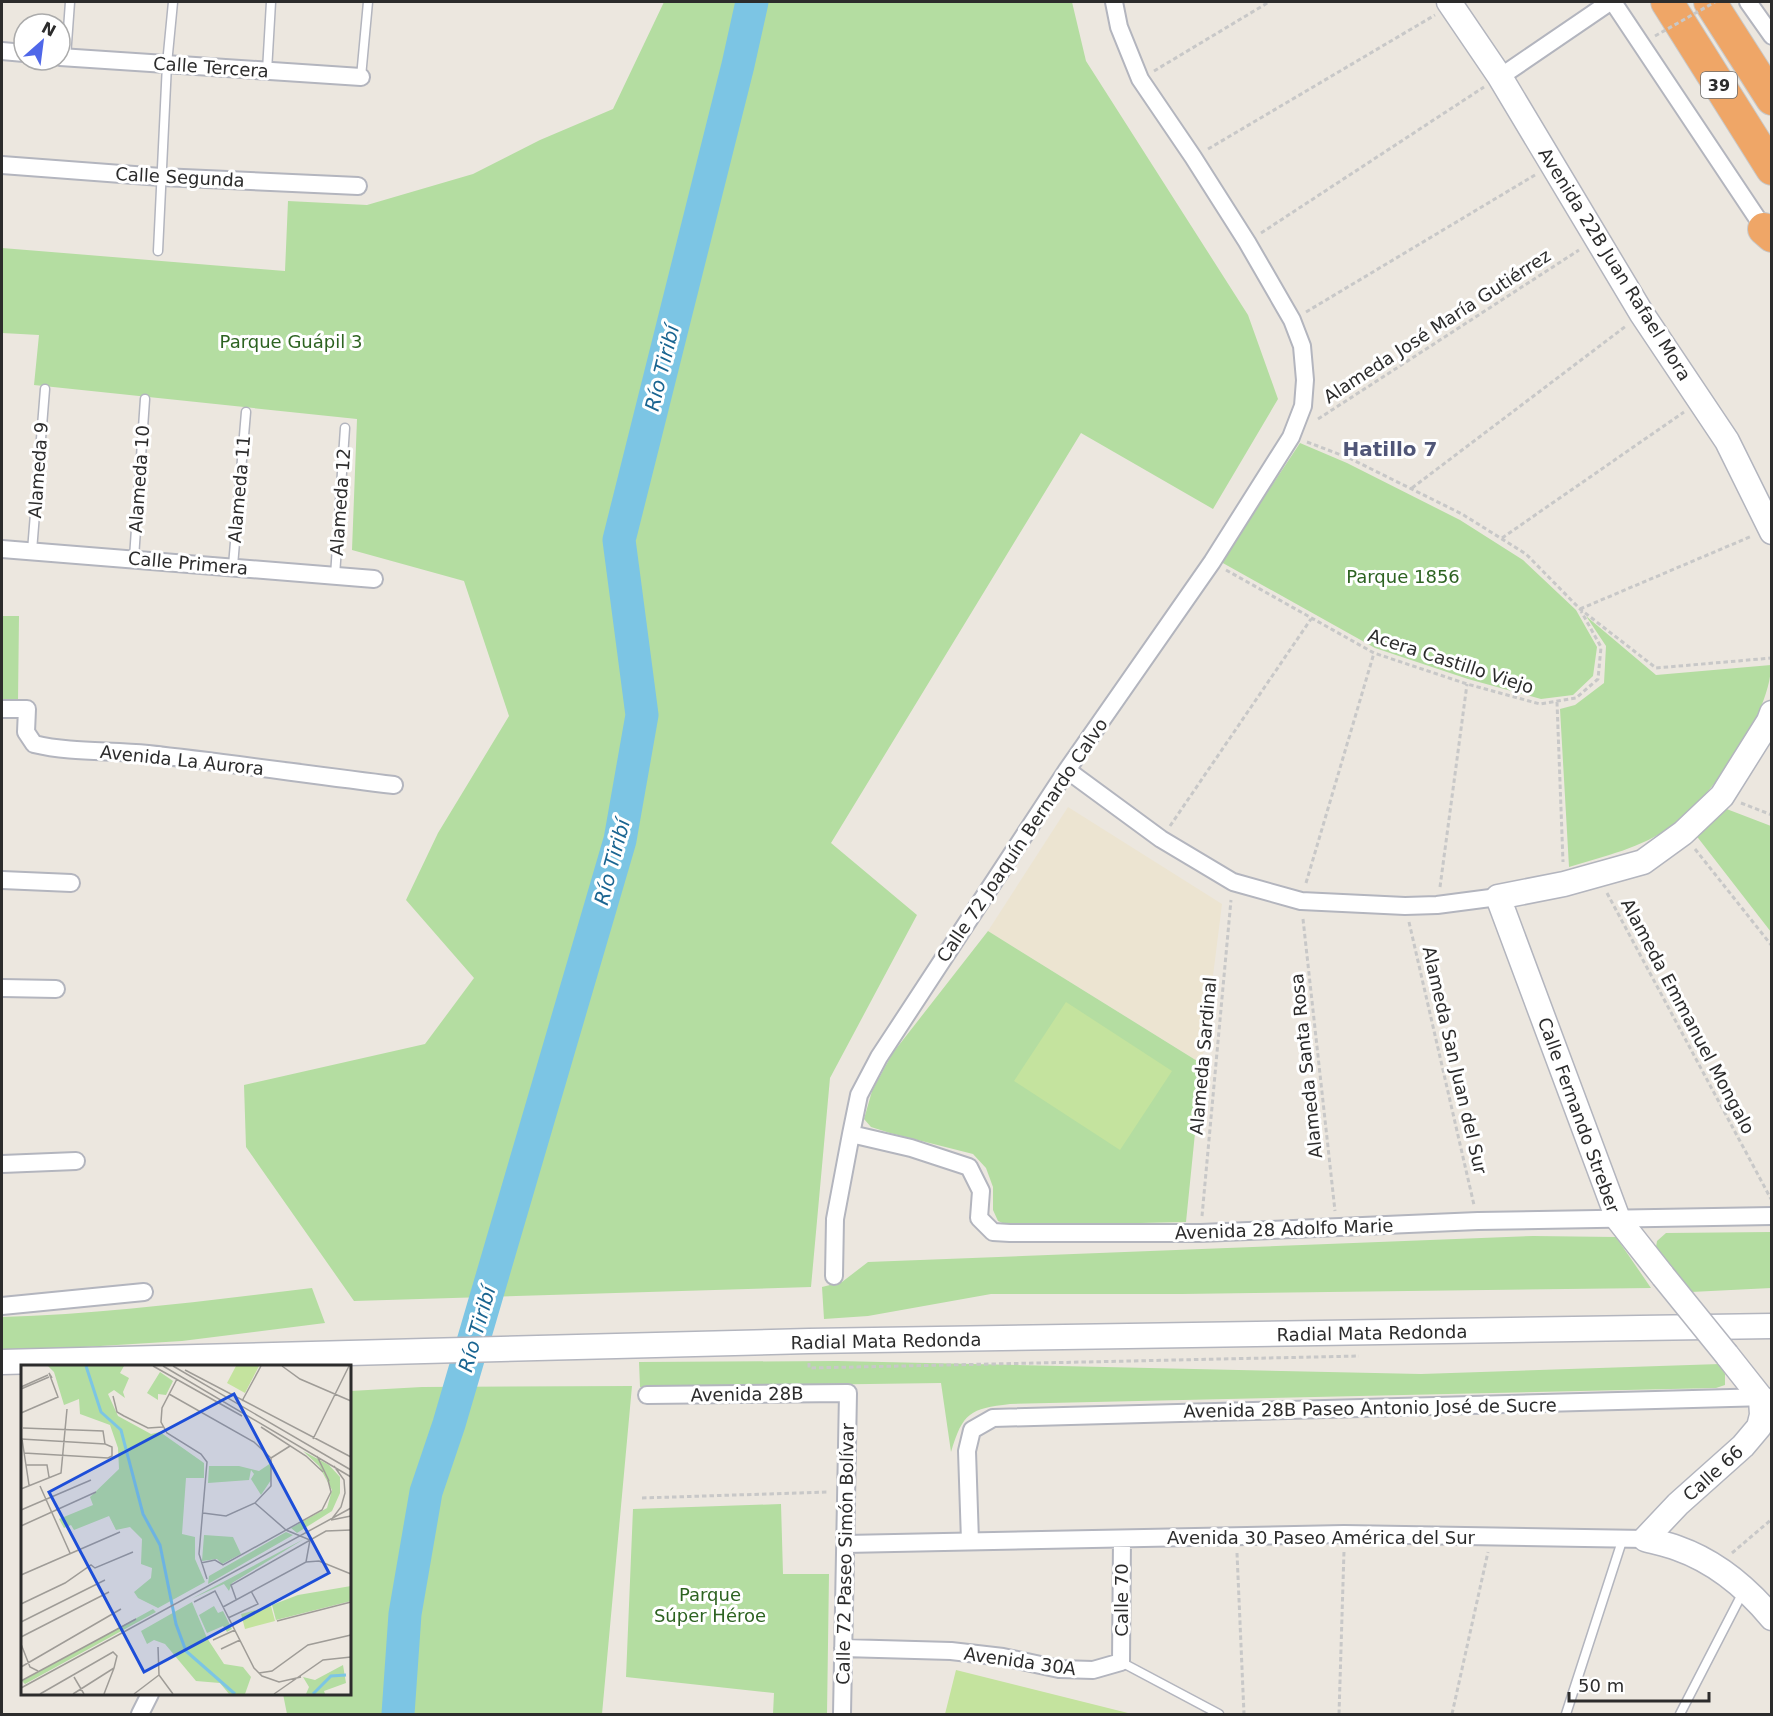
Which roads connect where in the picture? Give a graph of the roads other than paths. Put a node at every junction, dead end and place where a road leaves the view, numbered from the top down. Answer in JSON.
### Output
{"nodes":[{"id":1,"x":173,"y":2,"type":"edge"},
{"id":2,"x":271,"y":2,"type":"edge"},
{"id":3,"x":368,"y":2,"type":"edge"},
{"id":4,"x":1114,"y":2,"type":"edge"},
{"id":5,"x":1612,"y":2,"type":"edge"},
{"id":6,"x":1667,"y":2,"type":"edge"},
{"id":7,"x":1710,"y":2,"type":"edge"},
{"id":8,"x":1748,"y":2,"type":"edge"},
{"id":9,"x":1450,"y":3,"type":"edge"},
{"id":10,"x":1772,"y":36,"type":"edge"},
{"id":11,"x":72,"y":58,"type":"edge"},
{"id":12,"x":167,"y":64,"type":"junction"},
{"id":13,"x":267,"y":71,"type":"junction"},
{"id":14,"x":362,"y":77,"type":"joint"},
{"id":15,"x":1500,"y":77,"type":"junction"},
{"id":16,"x":1772,"y":99,"type":"edge"},
{"id":17,"x":2,"y":165,"type":"edge"},
{"id":18,"x":1772,"y":169,"type":"edge"},
{"id":19,"x":161,"y":177,"type":"junction"},
{"id":20,"x":358,"y":186,"type":"dead end"},
{"id":21,"x":1769,"y":235,"type":"edge"},
{"id":22,"x":158,"y":251,"type":"dead end"},
{"id":23,"x":45,"y":389,"type":"dead end"},
{"id":24,"x":145,"y":399,"type":"dead end"},
{"id":25,"x":246,"y":412,"type":"dead end"},
{"id":26,"x":345,"y":428,"type":"dead end"},
{"id":27,"x":1771,"y":530,"type":"edge"},
{"id":28,"x":2,"y":549,"type":"edge"},
{"id":29,"x":32,"y":551,"type":"junction"},
{"id":30,"x":134,"y":558,"type":"junction"},
{"id":31,"x":233,"y":566,"type":"junction"},
{"id":32,"x":335,"y":576,"type":"junction"},
{"id":33,"x":374,"y":579,"type":"dead end"},
{"id":34,"x":2,"y":709,"type":"edge"},
{"id":35,"x":1772,"y":712,"type":"edge"},
{"id":36,"x":1067,"y":770,"type":"junction"},
{"id":37,"x":393,"y":785,"type":"dead end"},
{"id":38,"x":2,"y":880,"type":"edge"},
{"id":39,"x":71,"y":883,"type":"dead end"},
{"id":40,"x":1498,"y":897,"type":"junction"},
{"id":41,"x":2,"y":988,"type":"edge"},
{"id":42,"x":56,"y":989,"type":"dead end"},
{"id":43,"x":851,"y":1134,"type":"junction"},
{"id":44,"x":76,"y":1161,"type":"dead end"},
{"id":45,"x":2,"y":1164,"type":"edge"},
{"id":46,"x":1772,"y":1216,"type":"edge"},
{"id":47,"x":1618,"y":1219,"type":"junction"},
{"id":48,"x":834,"y":1276,"type":"dead end"},
{"id":49,"x":144,"y":1292,"type":"dead end"},
{"id":50,"x":2,"y":1306,"type":"edge"},
{"id":51,"x":1772,"y":1326,"type":"edge"},
{"id":52,"x":2,"y":1362,"type":"edge"},
{"id":53,"x":848,"y":1393,"type":"joint"},
{"id":54,"x":647,"y":1395,"type":"dead end"},
{"id":55,"x":1766,"y":1398,"type":"edge"},
{"id":56,"x":1634,"y":1538,"type":"junction"},
{"id":57,"x":1122,"y":1539,"type":"junction"},
{"id":58,"x":970,"y":1541,"type":"junction"},
{"id":59,"x":845,"y":1544,"type":"junction"},
{"id":60,"x":1745,"y":1589,"type":"junction"},
{"id":61,"x":1772,"y":1618,"type":"edge"},
{"id":62,"x":843,"y":1648,"type":"junction"},
{"id":63,"x":1121,"y":1662,"type":"junction"},
{"id":64,"x":150,"y":1695,"type":"edge"},
{"id":65,"x":140,"y":1714,"type":"edge"},
{"id":66,"x":842,"y":1714,"type":"edge"},
{"id":67,"x":1219,"y":1714,"type":"edge"},
{"id":68,"x":1566,"y":1714,"type":"edge"},
{"id":69,"x":1680,"y":1714,"type":"edge"}],
"edges":[{"from":1,"to":12,"type":"lane"},
{"from":2,"to":13,"type":"lane"},
{"from":3,"to":14,"type":"lane"},
{"from":4,"to":36,"type":"street","name":"Calle 72 Joaquín Bernardo Calvo"},
{"from":5,"to":15,"type":"street"},
{"from":5,"to":21,"type":"street"},
{"from":6,"to":18,"type":"highway","number":"39"},
{"from":7,"to":16,"type":"highway","number":"39"},
{"from":8,"to":10,"type":"street"},
{"from":9,"to":15,"type":"street","name":"Avenida 22B Juan Rafael Mora"},
{"from":11,"to":12,"type":"street","name":"Calle Tercera"},
{"from":12,"to":13,"type":"street","name":"Calle Tercera"},
{"from":12,"to":19,"type":"lane"},
{"from":13,"to":14,"type":"street","name":"Calle Tercera"},
{"from":15,"to":27,"type":"street","name":"Avenida 22B Juan Rafael Mora"},
{"from":17,"to":19,"type":"street","name":"Calle Segunda"},
{"from":19,"to":20,"type":"street","name":"Calle Segunda"},
{"from":19,"to":22,"type":"lane"},
{"from":23,"to":29,"type":"lane","name":"Alameda 9"},
{"from":24,"to":30,"type":"lane","name":"Alameda 10"},
{"from":25,"to":31,"type":"lane","name":"Alameda 11"},
{"from":26,"to":32,"type":"lane","name":"Alameda 12"},
{"from":28,"to":29,"type":"street","name":"Calle Primera"},
{"from":29,"to":30,"type":"street","name":"Calle Primera"},
{"from":30,"to":31,"type":"street","name":"Calle Primera"},
{"from":31,"to":32,"type":"street","name":"Calle Primera"},
{"from":32,"to":33,"type":"street","name":"Calle Primera"},
{"from":34,"to":37,"type":"street","name":"Avenida La Aurora"},
{"from":35,"to":40,"type":"street"},
{"from":36,"to":40,"type":"street"},
{"from":36,"to":43,"type":"street","name":"Calle 72 Joaquín Bernardo Calvo"},
{"from":38,"to":39,"type":"street"},
{"from":40,"to":47,"type":"street","name":"Calle Fernando Streber"},
{"from":41,"to":42,"type":"street"},
{"from":43,"to":47,"type":"street","name":"Avenida 28 Adolfo Marie"},
{"from":43,"to":48,"type":"street","name":"Calle 72 Joaquín Bernardo Calvo"},
{"from":44,"to":45,"type":"street"},
{"from":46,"to":47,"type":"street","name":"Avenida 28 Adolfo Marie"},
{"from":47,"to":55,"type":"street","name":"Calle Fernando Streber","bridge":true},
{"from":49,"to":50,"type":"street"},
{"from":51,"to":52,"type":"street","name":"Radial Mata Redonda"},
{"from":53,"to":54,"type":"street","name":"Avenida 28B"},
{"from":53,"to":59,"type":"street","name":"Calle 72 Paseo Simón Bolívar"},
{"from":55,"to":56,"type":"street","name":"Calle 66"},
{"from":55,"to":58,"type":"street","name":"Avenida 28B Paseo Antonio José de Sucre"},
{"from":56,"to":57,"type":"street","name":"Avenida 30 Paseo América del Sur"},
{"from":56,"to":60,"type":"street","name":"Avenida 30 Paseo América del Sur"},
{"from":56,"to":68,"type":"lane","name":"Calle 66"},
{"from":57,"to":58,"type":"street","name":"Avenida 30 Paseo América del Sur"},
{"from":57,"to":63,"type":"street","name":"Calle 70"},
{"from":58,"to":59,"type":"street","name":"Avenida 30 Paseo América del Sur"},
{"from":59,"to":62,"type":"street","name":"Calle 72 Paseo Simón Bolívar"},
{"from":60,"to":61,"type":"street","name":"Avenida 30 Paseo América del Sur"},
{"from":60,"to":69,"type":"lane"},
{"from":62,"to":63,"type":"street","name":"Avenida 30A"},
{"from":62,"to":66,"type":"street","name":"Calle 72 Paseo Simón Bolívar"},
{"from":63,"to":67,"type":"lane"},
{"from":64,"to":65,"type":"street"}]}
